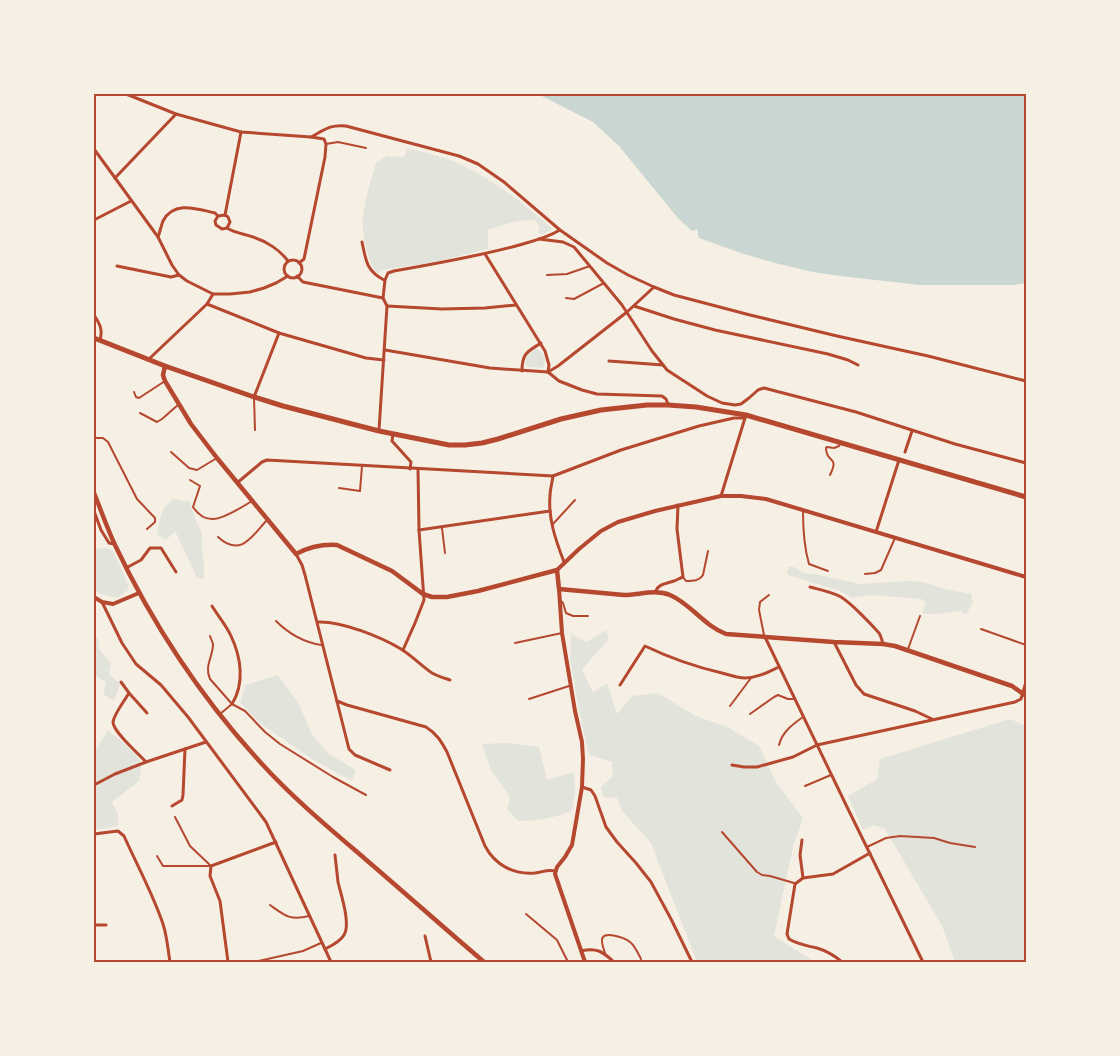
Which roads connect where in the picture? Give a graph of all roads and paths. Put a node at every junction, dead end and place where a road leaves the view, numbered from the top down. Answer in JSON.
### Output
{"nodes":[{"id":1,"x":126,"y":94,"type":"edge"},
{"id":2,"x":176,"y":114,"type":"junction"},
{"id":3,"x":241,"y":132,"type":"junction"},
{"id":4,"x":311,"y":137,"type":"junction"},
{"id":5,"x":326,"y":144,"type":"junction"},
{"id":6,"x":366,"y":148,"type":"dead end"},
{"id":7,"x":94,"y":149,"type":"edge"},
{"id":8,"x":116,"y":178,"type":"junction"},
{"id":9,"x":131,"y":200,"type":"junction"},
{"id":10,"x":224,"y":215,"type":"junction"},
{"id":11,"x":218,"y":216,"type":"junction"},
{"id":12,"x":94,"y":220,"type":"edge"},
{"id":13,"x":227,"y":228,"type":"junction"},
{"id":14,"x":560,"y":230,"type":"junction"},
{"id":15,"x":158,"y":237,"type":"junction"},
{"id":16,"x":539,"y":239,"type":"junction"},
{"id":17,"x":362,"y":242,"type":"dead end"},
{"id":18,"x":485,"y":254,"type":"junction"},
{"id":19,"x":288,"y":261,"type":"junction"},
{"id":20,"x":299,"y":263,"type":"junction"},
{"id":21,"x":117,"y":266,"type":"dead end"},
{"id":22,"x":590,"y":266,"type":"junction"},
{"id":23,"x":179,"y":275,"type":"junction"},
{"id":24,"x":547,"y":275,"type":"dead end"},
{"id":25,"x":288,"y":276,"type":"junction"},
{"id":26,"x":297,"y":276,"type":"junction"},
{"id":27,"x":384,"y":280,"type":"junction"},
{"id":28,"x":604,"y":283,"type":"junction"},
{"id":29,"x":654,"y":287,"type":"junction"},
{"id":30,"x":213,"y":294,"type":"junction"},
{"id":31,"x":384,"y":298,"type":"junction"},
{"id":32,"x":566,"y":298,"type":"dead end"},
{"id":33,"x":207,"y":304,"type":"junction"},
{"id":34,"x":516,"y":305,"type":"junction"},
{"id":35,"x":387,"y":306,"type":"junction"},
{"id":36,"x":634,"y":306,"type":"junction"},
{"id":37,"x":627,"y":312,"type":"junction"},
{"id":38,"x":94,"y":315,"type":"edge"},
{"id":39,"x":279,"y":333,"type":"junction"},
{"id":40,"x":94,"y":338,"type":"edge"},
{"id":41,"x":100,"y":340,"type":"junction"},
{"id":42,"x":541,"y":343,"type":"junction"},
{"id":43,"x":385,"y":350,"type":"junction"},
{"id":44,"x":149,"y":360,"type":"junction"},
{"id":45,"x":384,"y":360,"type":"junction"},
{"id":46,"x":609,"y":362,"type":"dead end"},
{"id":47,"x":663,"y":365,"type":"junction"},
{"id":48,"x":858,"y":365,"type":"dead end"},
{"id":49,"x":165,"y":366,"type":"junction"},
{"id":50,"x":522,"y":370,"type":"junction"},
{"id":51,"x":548,"y":372,"type":"junction"},
{"id":52,"x":165,"y":381,"type":"junction"},
{"id":53,"x":1026,"y":381,"type":"edge"},
{"id":54,"x":134,"y":392,"type":"dead end"},
{"id":55,"x":254,"y":397,"type":"junction"},
{"id":56,"x":179,"y":404,"type":"junction"},
{"id":57,"x":668,"y":405,"type":"junction"},
{"id":58,"x":140,"y":413,"type":"dead end"},
{"id":59,"x":745,"y":417,"type":"junction"},
{"id":60,"x":256,"y":430,"type":"dead end"},
{"id":61,"x":379,"y":431,"type":"junction"},
{"id":62,"x":912,"y":431,"type":"junction"},
{"id":63,"x":393,"y":434,"type":"junction"},
{"id":64,"x":94,"y":438,"type":"edge"},
{"id":65,"x":841,"y":442,"type":"junction"},
{"id":66,"x":172,"y":452,"type":"dead end"},
{"id":67,"x":906,"y":452,"type":"dead end"},
{"id":68,"x":217,"y":458,"type":"junction"},
{"id":69,"x":899,"y":460,"type":"junction"},
{"id":70,"x":1026,"y":463,"type":"edge"},
{"id":71,"x":362,"y":466,"type":"junction"},
{"id":72,"x":410,"y":469,"type":"junction"},
{"id":73,"x":418,"y":469,"type":"junction"},
{"id":74,"x":553,"y":476,"type":"junction"},
{"id":75,"x":830,"y":476,"type":"dead end"},
{"id":76,"x":190,"y":480,"type":"dead end"},
{"id":77,"x":237,"y":483,"type":"junction"},
{"id":78,"x":339,"y":488,"type":"dead end"},
{"id":79,"x":94,"y":492,"type":"edge"},
{"id":80,"x":721,"y":496,"type":"junction"},
{"id":81,"x":1026,"y":497,"type":"edge"},
{"id":82,"x":575,"y":500,"type":"dead end"},
{"id":83,"x":252,"y":501,"type":"junction"},
{"id":84,"x":678,"y":506,"type":"junction"},
{"id":85,"x":94,"y":511,"type":"edge"},
{"id":86,"x":550,"y":511,"type":"junction"},
{"id":87,"x":803,"y":511,"type":"junction"},
{"id":88,"x":267,"y":520,"type":"junction"},
{"id":89,"x":552,"y":526,"type":"junction"},
{"id":90,"x":442,"y":528,"type":"junction"},
{"id":91,"x":147,"y":529,"type":"dead end"},
{"id":92,"x":419,"y":530,"type":"junction"},
{"id":93,"x":876,"y":533,"type":"junction"},
{"id":94,"x":218,"y":537,"type":"dead end"},
{"id":95,"x":895,"y":538,"type":"junction"},
{"id":96,"x":114,"y":544,"type":"junction"},
{"id":97,"x":708,"y":551,"type":"dead end"},
{"id":98,"x":445,"y":553,"type":"dead end"},
{"id":99,"x":296,"y":554,"type":"junction"},
{"id":100,"x":564,"y":562,"type":"junction"},
{"id":101,"x":126,"y":568,"type":"junction"},
{"id":102,"x":557,"y":570,"type":"junction"},
{"id":103,"x":828,"y":571,"type":"dead end"},
{"id":104,"x":176,"y":572,"type":"dead end"},
{"id":105,"x":864,"y":574,"type":"dead end"},
{"id":106,"x":683,"y":577,"type":"junction"},
{"id":107,"x":1026,"y":577,"type":"edge"},
{"id":108,"x":810,"y":587,"type":"dead end"},
{"id":109,"x":559,"y":589,"type":"junction"},
{"id":110,"x":655,"y":592,"type":"junction"},
{"id":111,"x":139,"y":593,"type":"junction"},
{"id":112,"x":423,"y":594,"type":"junction"},
{"id":113,"x":769,"y":595,"type":"dead end"},
{"id":114,"x":94,"y":597,"type":"edge"},
{"id":115,"x":560,"y":600,"type":"junction"},
{"id":116,"x":102,"y":602,"type":"junction"},
{"id":117,"x":212,"y":606,"type":"dead end"},
{"id":118,"x":588,"y":616,"type":"dead end"},
{"id":119,"x":920,"y":616,"type":"dead end"},
{"id":120,"x":276,"y":621,"type":"dead end"},
{"id":121,"x":318,"y":622,"type":"junction"},
{"id":122,"x":982,"y":629,"type":"dead end"},
{"id":123,"x":562,"y":633,"type":"junction"},
{"id":124,"x":210,"y":636,"type":"dead end"},
{"id":125,"x":764,"y":636,"type":"junction"},
{"id":126,"x":834,"y":642,"type":"junction"},
{"id":127,"x":515,"y":643,"type":"dead end"},
{"id":128,"x":883,"y":644,"type":"junction"},
{"id":129,"x":323,"y":645,"type":"junction"},
{"id":130,"x":1026,"y":645,"type":"edge"},
{"id":131,"x":403,"y":650,"type":"junction"},
{"id":132,"x":908,"y":650,"type":"junction"},
{"id":133,"x":779,"y":667,"type":"junction"},
{"id":134,"x":752,"y":677,"type":"junction"},
{"id":135,"x":450,"y":680,"type":"dead end"},
{"id":136,"x":121,"y":682,"type":"dead end"},
{"id":137,"x":1026,"y":682,"type":"edge"},
{"id":138,"x":620,"y":685,"type":"dead end"},
{"id":139,"x":571,"y":686,"type":"junction"},
{"id":140,"x":129,"y":693,"type":"junction"},
{"id":141,"x":1025,"y":695,"type":"edge"},
{"id":142,"x":529,"y":698,"type":"dead end"},
{"id":143,"x":794,"y":699,"type":"junction"},
{"id":144,"x":337,"y":700,"type":"junction"},
{"id":145,"x":232,"y":704,"type":"junction"},
{"id":146,"x":730,"y":706,"type":"dead end"},
{"id":147,"x":147,"y":713,"type":"dead end"},
{"id":148,"x":220,"y":714,"type":"junction"},
{"id":149,"x":750,"y":714,"type":"dead end"},
{"id":150,"x":803,"y":717,"type":"junction"},
{"id":151,"x":932,"y":719,"type":"junction"},
{"id":152,"x":206,"y":742,"type":"junction"},
{"id":153,"x":779,"y":745,"type":"dead end"},
{"id":154,"x":817,"y":745,"type":"junction"},
{"id":155,"x":185,"y":750,"type":"junction"},
{"id":156,"x":146,"y":762,"type":"junction"},
{"id":157,"x":732,"y":765,"type":"dead end"},
{"id":158,"x":390,"y":770,"type":"dead end"},
{"id":159,"x":831,"y":775,"type":"junction"},
{"id":160,"x":94,"y":785,"type":"edge"},
{"id":161,"x":582,"y":786,"type":"junction"},
{"id":162,"x":805,"y":786,"type":"dead end"},
{"id":163,"x":366,"y":795,"type":"dead end"},
{"id":164,"x":172,"y":806,"type":"dead end"},
{"id":165,"x":175,"y":817,"type":"dead end"},
{"id":166,"x":722,"y":832,"type":"dead end"},
{"id":167,"x":94,"y":834,"type":"edge"},
{"id":168,"x":802,"y":840,"type":"dead end"},
{"id":169,"x":276,"y":842,"type":"junction"},
{"id":170,"x":867,"y":847,"type":"junction"},
{"id":171,"x":975,"y":847,"type":"dead end"},
{"id":172,"x":870,"y":854,"type":"junction"},
{"id":173,"x":335,"y":855,"type":"dead end"},
{"id":174,"x":157,"y":856,"type":"dead end"},
{"id":175,"x":212,"y":866,"type":"junction"},
{"id":176,"x":555,"y":871,"type":"junction"},
{"id":177,"x":803,"y":878,"type":"junction"},
{"id":178,"x":795,"y":884,"type":"junction"},
{"id":179,"x":270,"y":905,"type":"dead end"},
{"id":180,"x":526,"y":914,"type":"dead end"},
{"id":181,"x":309,"y":916,"type":"junction"},
{"id":182,"x":94,"y":925,"type":"edge"},
{"id":183,"x":106,"y":925,"type":"dead end"},
{"id":184,"x":425,"y":936,"type":"dead end"},
{"id":185,"x":322,"y":942,"type":"junction"},
{"id":186,"x":325,"y":949,"type":"junction"},
{"id":187,"x":581,"y":951,"type":"junction"},
{"id":188,"x":604,"y":953,"type":"junction"},
{"id":189,"x":641,"y":959,"type":"dead end"},
{"id":190,"x":170,"y":962,"type":"edge"},
{"id":191,"x":228,"y":962,"type":"edge"},
{"id":192,"x":254,"y":962,"type":"edge"},
{"id":193,"x":331,"y":962,"type":"edge"},
{"id":194,"x":360,"y":962,"type":"edge"},
{"id":195,"x":375,"y":962,"type":"edge"},
{"id":196,"x":431,"y":962,"type":"edge"},
{"id":197,"x":483,"y":962,"type":"edge"},
{"id":198,"x":568,"y":962,"type":"edge"},
{"id":199,"x":585,"y":962,"type":"edge"},
{"id":200,"x":614,"y":962,"type":"edge"},
{"id":201,"x":692,"y":962,"type":"edge"},
{"id":202,"x":842,"y":962,"type":"edge"},
{"id":203,"x":924,"y":962,"type":"edge"}],
"edges":[{"from":1,"to":2,"type":"street"},
{"from":2,"to":3,"type":"street"},
{"from":2,"to":8,"type":"street"},
{"from":3,"to":4,"type":"street"},
{"from":3,"to":10,"type":"street"},
{"from":4,"to":5,"type":"street"},
{"from":4,"to":14,"type":"street"},
{"from":5,"to":6,"type":"lane"},
{"from":5,"to":20,"type":"street"},
{"from":7,"to":8,"type":"street"},
{"from":8,"to":9,"type":"street"},
{"from":9,"to":12,"type":"street"},
{"from":9,"to":15,"type":"street"},
{"from":10,"to":11,"type":"street"},
{"from":10,"to":13,"type":"street"},
{"from":11,"to":13,"type":"street"},
{"from":11,"to":15,"type":"street"},
{"from":13,"to":19,"type":"street"},
{"from":14,"to":16,"type":"street"},
{"from":14,"to":29,"type":"street"},
{"from":15,"to":23,"type":"street"},
{"from":16,"to":18,"type":"street"},
{"from":16,"to":22,"type":"street"},
{"from":17,"to":27,"type":"street"},
{"from":18,"to":27,"type":"street"},
{"from":18,"to":34,"type":"street"},
{"from":19,"to":20,"type":"street"},
{"from":19,"to":25,"type":"street"},
{"from":20,"to":26,"type":"street"},
{"from":21,"to":23,"type":"street"},
{"from":22,"to":24,"type":"lane"},
{"from":22,"to":28,"type":"street"},
{"from":23,"to":30,"type":"street"},
{"from":25,"to":26,"type":"street"},
{"from":25,"to":30,"type":"street"},
{"from":26,"to":31,"type":"street"},
{"from":27,"to":31,"type":"street"},
{"from":28,"to":32,"type":"lane"},
{"from":28,"to":37,"type":"street"},
{"from":29,"to":36,"type":"street"},
{"from":29,"to":53,"type":"street"},
{"from":30,"to":33,"type":"street"},
{"from":31,"to":35,"type":"street"},
{"from":33,"to":39,"type":"street"},
{"from":33,"to":44,"type":"street"},
{"from":34,"to":35,"type":"street"},
{"from":34,"to":42,"type":"street"},
{"from":35,"to":43,"type":"street"},
{"from":36,"to":37,"type":"street"},
{"from":36,"to":48,"type":"street"},
{"from":37,"to":47,"type":"street"},
{"from":37,"to":51,"type":"street"},
{"from":38,"to":41,"type":"street"},
{"from":39,"to":45,"type":"street"},
{"from":39,"to":55,"type":"street"},
{"from":40,"to":41,"type":"main road"},
{"from":41,"to":44,"type":"main road"},
{"from":42,"to":50,"type":"street"},
{"from":42,"to":51,"type":"street"},
{"from":43,"to":45,"type":"street"},
{"from":43,"to":50,"type":"street"},
{"from":44,"to":49,"type":"main road"},
{"from":45,"to":61,"type":"street"},
{"from":46,"to":47,"type":"street"},
{"from":47,"to":62,"type":"street"},
{"from":49,"to":52,"type":"main road"},
{"from":49,"to":55,"type":"main road"},
{"from":50,"to":51,"type":"street"},
{"from":51,"to":57,"type":"street"},
{"from":52,"to":54,"type":"lane"},
{"from":52,"to":56,"type":"main road"},
{"from":55,"to":60,"type":"lane"},
{"from":55,"to":61,"type":"main road"},
{"from":56,"to":58,"type":"lane"},
{"from":56,"to":68,"type":"main road"},
{"from":57,"to":59,"type":"main road"},
{"from":57,"to":63,"type":"main road"},
{"from":59,"to":65,"type":"main road"},
{"from":59,"to":74,"type":"street"},
{"from":59,"to":80,"type":"street"},
{"from":61,"to":63,"type":"main road"},
{"from":62,"to":67,"type":"street"},
{"from":62,"to":70,"type":"street"},
{"from":63,"to":72,"type":"street"},
{"from":64,"to":91,"type":"lane"},
{"from":65,"to":69,"type":"main road"},
{"from":65,"to":75,"type":"lane"},
{"from":66,"to":68,"type":"lane"},
{"from":68,"to":77,"type":"main road"},
{"from":69,"to":81,"type":"main road"},
{"from":69,"to":93,"type":"street"},
{"from":71,"to":72,"type":"street"},
{"from":71,"to":77,"type":"street"},
{"from":71,"to":78,"type":"lane"},
{"from":72,"to":73,"type":"street"},
{"from":73,"to":74,"type":"street"},
{"from":73,"to":92,"type":"street"},
{"from":74,"to":86,"type":"street"},
{"from":76,"to":83,"type":"lane"},
{"from":77,"to":83,"type":"main road"},
{"from":79,"to":96,"type":"main road"},
{"from":80,"to":84,"type":"street"},
{"from":80,"to":87,"type":"street"},
{"from":82,"to":89,"type":"lane"},
{"from":83,"to":88,"type":"main road"},
{"from":84,"to":100,"type":"street"},
{"from":84,"to":106,"type":"street"},
{"from":85,"to":96,"type":"street"},
{"from":86,"to":89,"type":"street"},
{"from":86,"to":90,"type":"street"},
{"from":87,"to":93,"type":"street"},
{"from":87,"to":103,"type":"lane"},
{"from":88,"to":94,"type":"lane"},
{"from":88,"to":99,"type":"main road"},
{"from":89,"to":100,"type":"street"},
{"from":90,"to":92,"type":"street"},
{"from":90,"to":98,"type":"lane"},
{"from":92,"to":112,"type":"street"},
{"from":93,"to":95,"type":"street"},
{"from":95,"to":105,"type":"lane"},
{"from":95,"to":107,"type":"street"},
{"from":96,"to":101,"type":"main road"},
{"from":97,"to":106,"type":"lane"},
{"from":99,"to":112,"type":"main road"},
{"from":99,"to":121,"type":"street"},
{"from":100,"to":102,"type":"street"},
{"from":101,"to":104,"type":"street"},
{"from":101,"to":111,"type":"main road"},
{"from":102,"to":109,"type":"main road"},
{"from":102,"to":112,"type":"main road"},
{"from":106,"to":110,"type":"street"},
{"from":108,"to":128,"type":"street"},
{"from":109,"to":110,"type":"main road"},
{"from":109,"to":115,"type":"street"},
{"from":110,"to":125,"type":"main road"},
{"from":111,"to":116,"type":"street"},
{"from":111,"to":148,"type":"main road"},
{"from":112,"to":131,"type":"street"},
{"from":113,"to":125,"type":"lane"},
{"from":114,"to":116,"type":"street"},
{"from":115,"to":118,"type":"lane"},
{"from":115,"to":123,"type":"street"},
{"from":116,"to":152,"type":"street"},
{"from":117,"to":145,"type":"street"},
{"from":119,"to":132,"type":"lane"},
{"from":120,"to":129,"type":"lane"},
{"from":121,"to":129,"type":"street"},
{"from":121,"to":131,"type":"street"},
{"from":122,"to":130,"type":"lane"},
{"from":123,"to":127,"type":"lane"},
{"from":123,"to":139,"type":"street"},
{"from":124,"to":145,"type":"lane"},
{"from":125,"to":126,"type":"main road"},
{"from":125,"to":133,"type":"street"},
{"from":126,"to":128,"type":"main road"},
{"from":126,"to":151,"type":"street"},
{"from":128,"to":132,"type":"main road"},
{"from":129,"to":144,"type":"street"},
{"from":131,"to":135,"type":"street"},
{"from":132,"to":141,"type":"main road"},
{"from":133,"to":134,"type":"street"},
{"from":133,"to":143,"type":"street"},
{"from":134,"to":138,"type":"street"},
{"from":134,"to":146,"type":"lane"},
{"from":136,"to":140,"type":"street"},
{"from":137,"to":141,"type":"street"},
{"from":139,"to":142,"type":"lane"},
{"from":139,"to":161,"type":"street"},
{"from":140,"to":147,"type":"street"},
{"from":140,"to":156,"type":"street"},
{"from":141,"to":151,"type":"street"},
{"from":143,"to":149,"type":"lane"},
{"from":143,"to":150,"type":"street"},
{"from":144,"to":158,"type":"street"},
{"from":144,"to":176,"type":"street"},
{"from":145,"to":148,"type":"lane"},
{"from":145,"to":163,"type":"lane"},
{"from":148,"to":197,"type":"main road"},
{"from":150,"to":153,"type":"lane"},
{"from":150,"to":154,"type":"street"},
{"from":151,"to":154,"type":"street"},
{"from":152,"to":155,"type":"street"},
{"from":152,"to":169,"type":"street"},
{"from":154,"to":157,"type":"street"},
{"from":154,"to":159,"type":"street"},
{"from":155,"to":156,"type":"street"},
{"from":155,"to":164,"type":"street"},
{"from":156,"to":160,"type":"street"},
{"from":159,"to":162,"type":"lane"},
{"from":159,"to":170,"type":"street"},
{"from":161,"to":176,"type":"street"},
{"from":161,"to":201,"type":"street"},
{"from":165,"to":175,"type":"lane"},
{"from":166,"to":178,"type":"lane"},
{"from":167,"to":190,"type":"street"},
{"from":168,"to":177,"type":"street"},
{"from":169,"to":175,"type":"street"},
{"from":169,"to":181,"type":"street"},
{"from":170,"to":171,"type":"lane"},
{"from":170,"to":172,"type":"street"},
{"from":172,"to":177,"type":"street"},
{"from":172,"to":203,"type":"street"},
{"from":173,"to":186,"type":"street"},
{"from":174,"to":175,"type":"lane"},
{"from":175,"to":191,"type":"street"},
{"from":176,"to":187,"type":"street"},
{"from":177,"to":178,"type":"street"},
{"from":178,"to":202,"type":"street"},
{"from":179,"to":181,"type":"lane"},
{"from":180,"to":198,"type":"lane"},
{"from":181,"to":185,"type":"street"},
{"from":182,"to":183,"type":"street"},
{"from":184,"to":196,"type":"street"},
{"from":185,"to":186,"type":"street"},
{"from":185,"to":192,"type":"lane"},
{"from":186,"to":193,"type":"street"},
{"from":187,"to":188,"type":"street"},
{"from":187,"to":199,"type":"street"},
{"from":188,"to":189,"type":"lane"},
{"from":188,"to":200,"type":"street"},
{"from":194,"to":195,"type":"street"}]}
